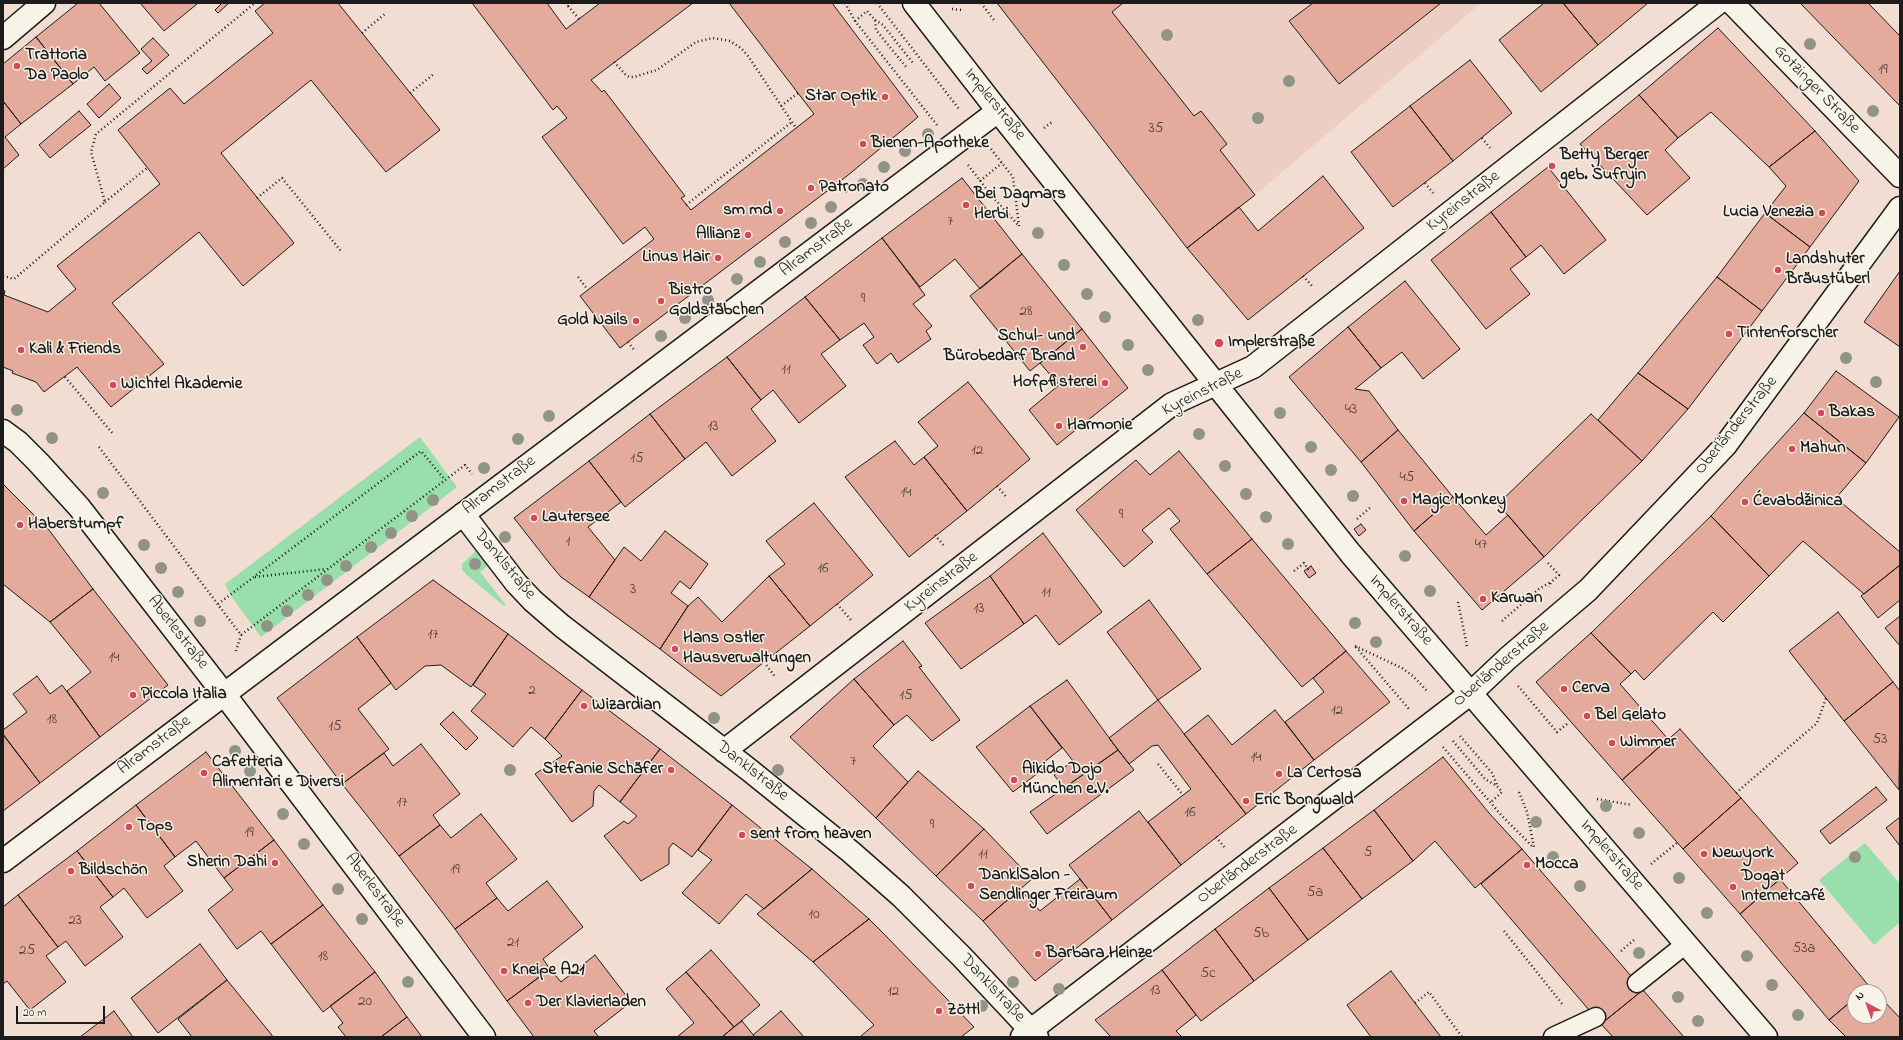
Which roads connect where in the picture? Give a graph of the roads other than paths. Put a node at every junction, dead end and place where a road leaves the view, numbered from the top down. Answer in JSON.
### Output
{"nodes":[{"id":1,"x":44,"y":3,"type":"edge"},
{"id":2,"x":914,"y":3,"type":"edge"},
{"id":3,"x":1718,"y":3,"type":"edge"},
{"id":4,"x":1732,"y":3,"type":"edge"},
{"id":5,"x":3,"y":38,"type":"edge"},
{"id":6,"x":998,"y":111,"type":"junction"},
{"id":7,"x":1900,"y":176,"type":"edge"},
{"id":8,"x":1900,"y":208,"type":"edge"},
{"id":9,"x":1216,"y":384,"type":"junction"},
{"id":10,"x":3,"y":431,"type":"edge"},
{"id":11,"x":463,"y":514,"type":"junction"},
{"id":12,"x":1471,"y":693,"type":"junction"},
{"id":13,"x":224,"y":694,"type":"junction"},
{"id":14,"x":724,"y":751,"type":"junction"},
{"id":15,"x":3,"y":862,"type":"edge"},
{"id":16,"x":1687,"y":943,"type":"junction"},
{"id":17,"x":1637,"y":983,"type":"dead end"},
{"id":18,"x":1596,"y":1017,"type":"dead end"},
{"id":19,"x":1030,"y":1035,"type":"edge"},
{"id":20,"x":484,"y":1037,"type":"edge"},
{"id":21,"x":1553,"y":1037,"type":"edge"},
{"id":22,"x":1766,"y":1037,"type":"edge"}],
"edges":[{"from":1,"to":5,"type":"street"},
{"from":2,"to":6,"type":"street","name":"Implerstraße"},
{"from":3,"to":9,"type":"street","name":"Kyreinstraße"},
{"from":4,"to":7,"type":"street","name":"Gotzinger Straße"},
{"from":6,"to":9,"type":"street","name":"Implerstraße"},
{"from":6,"to":11,"type":"street","name":"Alramstraße"},
{"from":8,"to":12,"type":"street","name":"Oberländerstraße"},
{"from":9,"to":12,"type":"street","name":"Implerstraße"},
{"from":9,"to":14,"type":"street","name":"Kyreinstraße"},
{"from":10,"to":13,"type":"street","name":"Aberlestraße"},
{"from":11,"to":13,"type":"street","name":"Alramstraße"},
{"from":11,"to":14,"type":"street","name":"Danklstraße"},
{"from":12,"to":16,"type":"street","name":"Implerstraße"},
{"from":12,"to":19,"type":"street","name":"Oberländerstraße"},
{"from":13,"to":15,"type":"street","name":"Alramstraße"},
{"from":13,"to":20,"type":"street","name":"Aberlestraße"},
{"from":14,"to":19,"type":"street","name":"Danklstraße"},
{"from":16,"to":17,"type":"lane"},
{"from":16,"to":22,"type":"street","name":"Implerstraße"},
{"from":18,"to":21,"type":"lane"}]}
